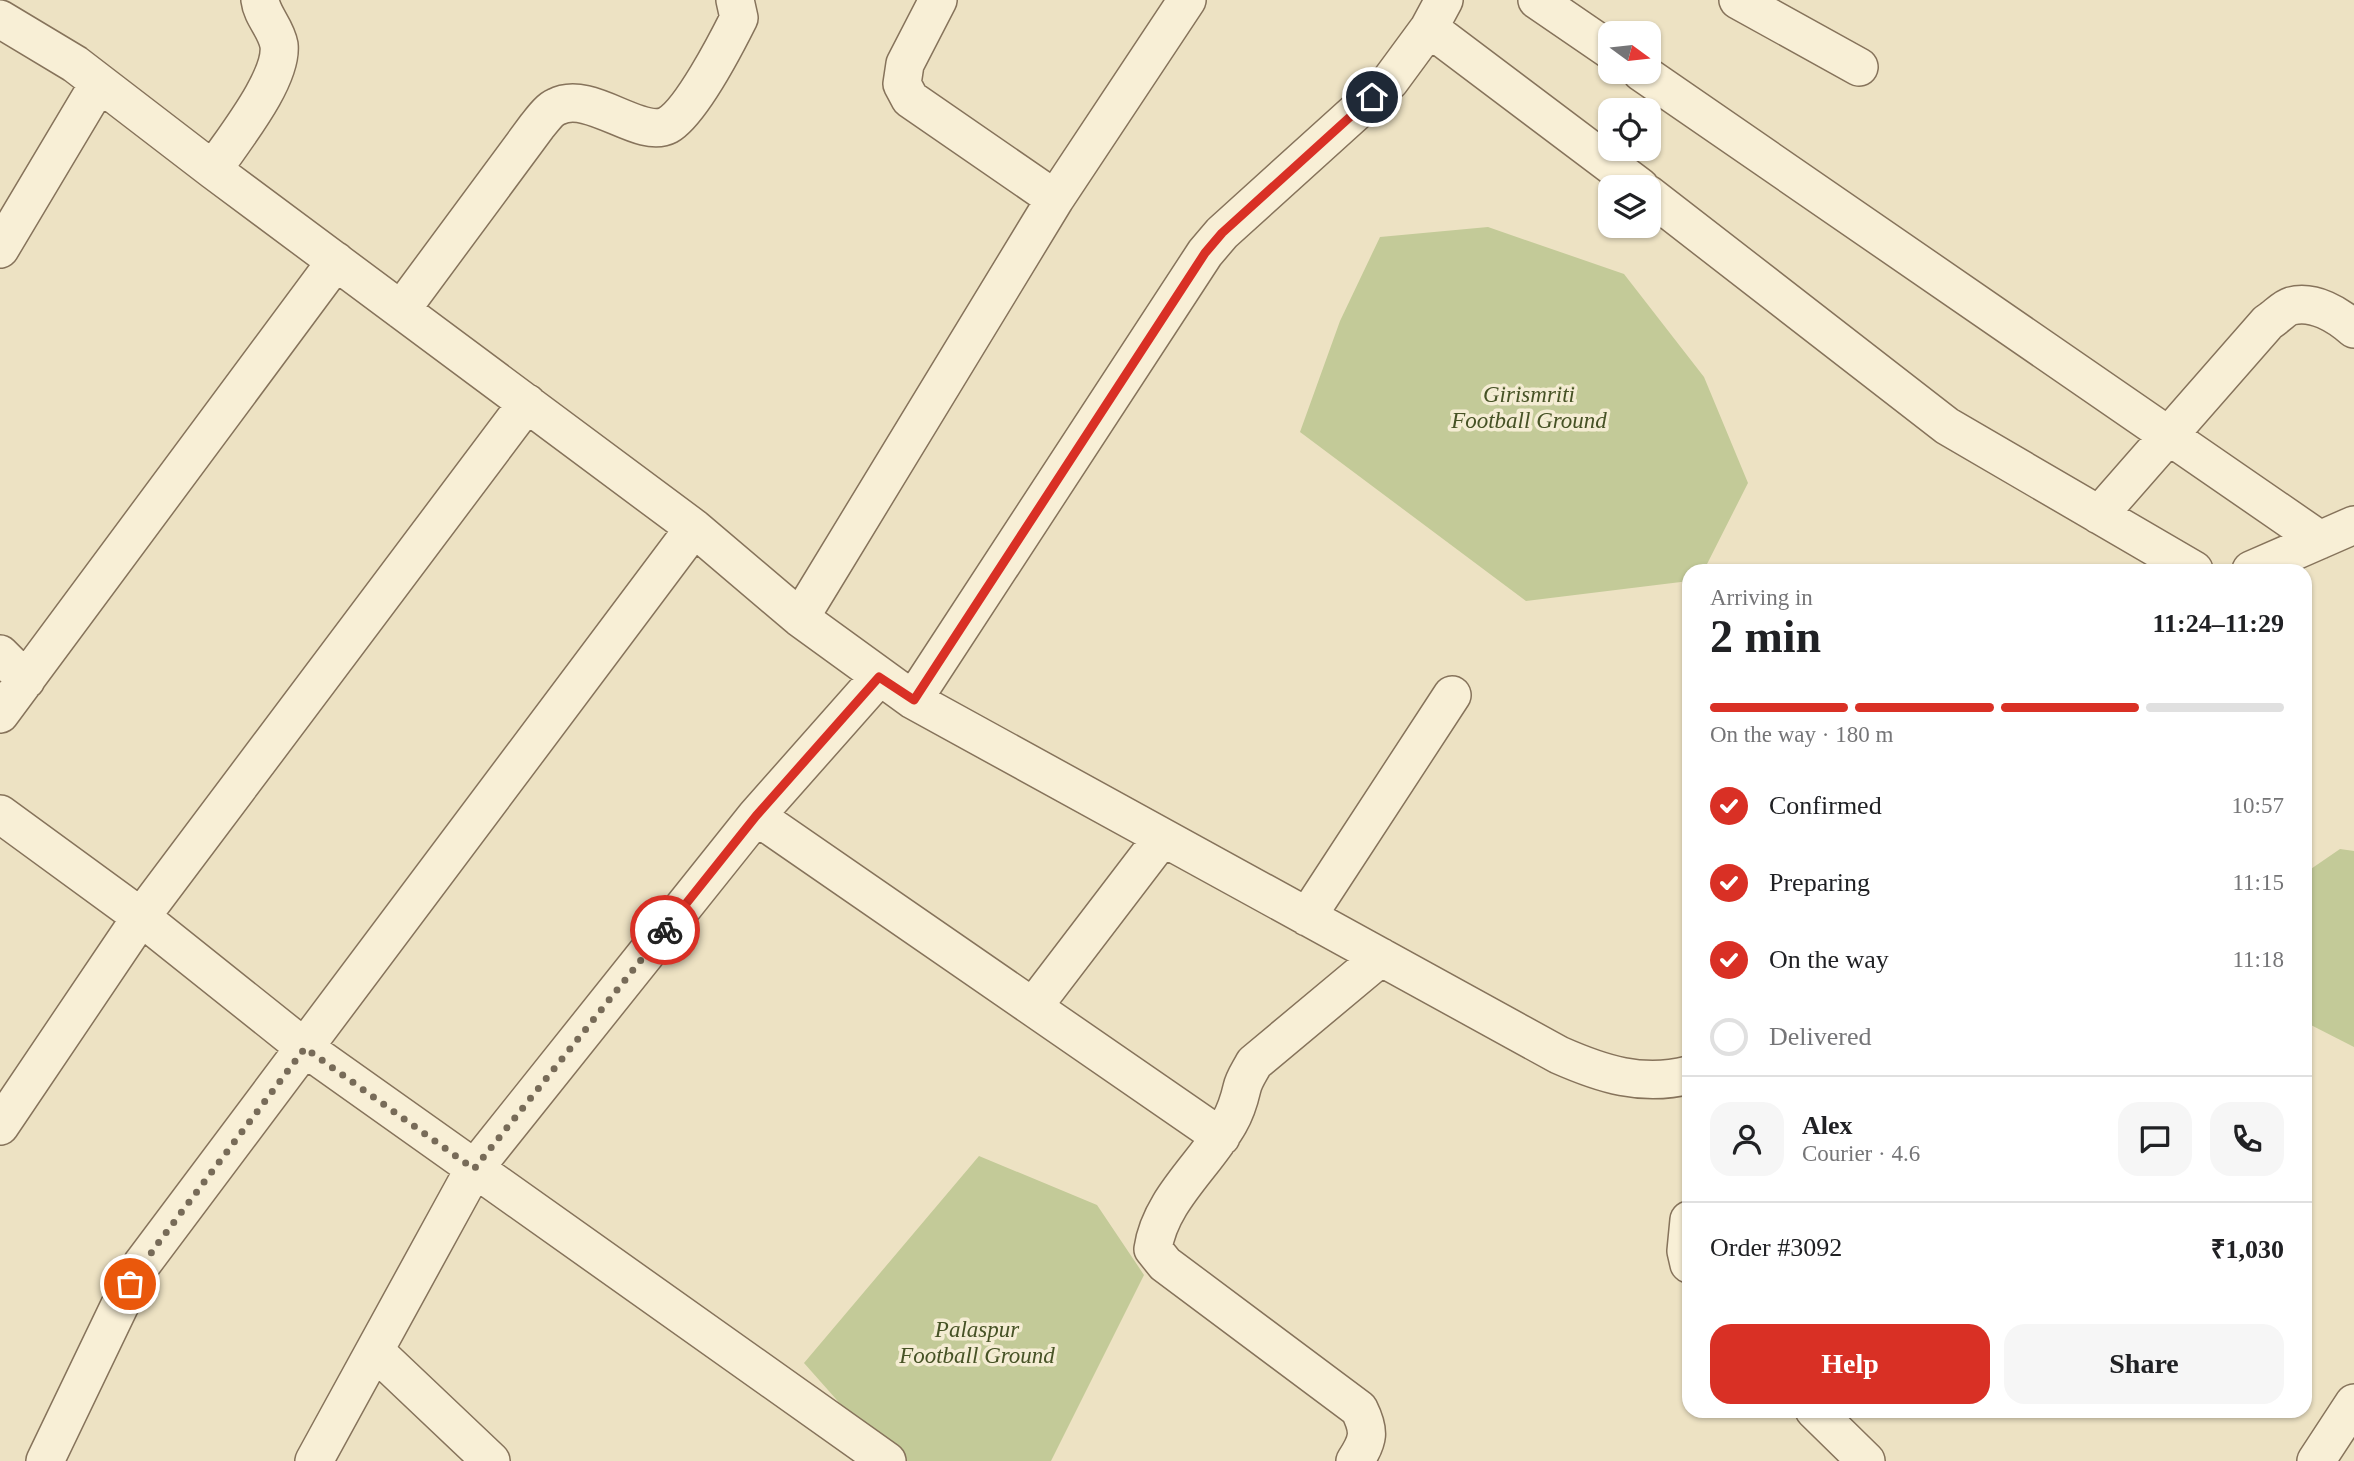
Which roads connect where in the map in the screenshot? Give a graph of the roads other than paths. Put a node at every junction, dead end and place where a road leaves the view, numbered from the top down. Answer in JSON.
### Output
{"nodes":[{"id":1,"x":260,"y":0,"type":"edge"},
{"id":2,"x":735,"y":0,"type":"edge"},
{"id":3,"x":938,"y":0,"type":"edge"},
{"id":4,"x":1187,"y":0,"type":"edge"},
{"id":5,"x":1537,"y":0,"type":"edge"},
{"id":6,"x":1738,"y":0,"type":"edge"},
{"id":7,"x":1436,"y":14,"type":"edge"},
{"id":8,"x":0,"y":19,"type":"edge"},
{"id":9,"x":1598,"y":42,"type":"edge"},
{"id":10,"x":1859,"y":67,"type":"dead end"},
{"id":11,"x":99,"y":83,"type":"junction"},
{"id":12,"x":1659,"y":84,"type":"edge"},
{"id":13,"x":213,"y":170,"type":"junction"},
{"id":14,"x":1626,"y":175,"type":"edge"},
{"id":15,"x":1055,"y":199,"type":"junction"},
{"id":16,"x":1661,"y":204,"type":"edge"},
{"id":17,"x":0,"y":249,"type":"edge"},
{"id":18,"x":336,"y":261,"type":"junction"},
{"id":19,"x":401,"y":310,"type":"junction"},
{"id":20,"x":2354,"y":329,"type":"edge"},
{"id":21,"x":527,"y":403,"type":"junction"},
{"id":22,"x":2168,"y":436,"type":"junction"},
{"id":23,"x":2099,"y":515,"type":"junction"},
{"id":24,"x":2354,"y":525,"type":"edge"},
{"id":25,"x":694,"y":528,"type":"junction"},
{"id":26,"x":2319,"y":540,"type":"junction"},
{"id":27,"x":2183,"y":564,"type":"edge"},
{"id":28,"x":2265,"y":564,"type":"edge"},
{"id":29,"x":800,"y":618,"type":"junction"},
{"id":30,"x":0,"y":654,"type":"edge"},
{"id":31,"x":879,"y":677,"type":"junction"},
{"id":32,"x":26,"y":680,"type":"junction"},
{"id":33,"x":1452,"y":695,"type":"dead end"},
{"id":34,"x":914,"y":700,"type":"junction"},
{"id":35,"x":0,"y":715,"type":"edge"},
{"id":36,"x":0,"y":814,"type":"edge"},
{"id":37,"x":756,"y":816,"type":"junction"},
{"id":38,"x":1162,"y":838,"type":"junction"},
{"id":39,"x":141,"y":917,"type":"junction"},
{"id":40,"x":1307,"y":917,"type":"junction"},
{"id":41,"x":1381,"y":957,"type":"junction"},
{"id":42,"x":1033,"y":1007,"type":"junction"},
{"id":43,"x":305,"y":1048,"type":"junction"},
{"id":44,"x":1682,"y":1077,"type":"edge"},
{"id":45,"x":0,"y":1126,"type":"edge"},
{"id":46,"x":1221,"y":1137,"type":"junction"},
{"id":47,"x":474,"y":1169,"type":"junction"},
{"id":48,"x":375,"y":1351,"type":"junction"},
{"id":49,"x":2354,"y":1404,"type":"edge"},
{"id":50,"x":1822,"y":1418,"type":"edge"},
{"id":51,"x":45,"y":1461,"type":"edge"},
{"id":52,"x":314,"y":1461,"type":"edge"},
{"id":53,"x":491,"y":1461,"type":"edge"},
{"id":54,"x":887,"y":1461,"type":"edge"},
{"id":55,"x":1355,"y":1461,"type":"edge"},
{"id":56,"x":1866,"y":1461,"type":"edge"},
{"id":57,"x":2316,"y":1461,"type":"edge"}],
"edges":[{"from":1,"to":13,"type":"street"},
{"from":2,"to":19,"type":"street"},
{"from":3,"to":15,"type":"street"},
{"from":4,"to":15,"type":"street"},
{"from":5,"to":9,"type":"street"},
{"from":6,"to":10,"type":"street"},
{"from":7,"to":14,"type":"street"},
{"from":7,"to":34,"type":"street"},
{"from":8,"to":11,"type":"street"},
{"from":11,"to":13,"type":"street"},
{"from":11,"to":17,"type":"street"},
{"from":12,"to":22,"type":"street"},
{"from":13,"to":18,"type":"street"},
{"from":15,"to":29,"type":"street"},
{"from":16,"to":23,"type":"street"},
{"from":18,"to":19,"type":"street"},
{"from":18,"to":32,"type":"street"},
{"from":19,"to":21,"type":"street"},
{"from":20,"to":22,"type":"street"},
{"from":21,"to":25,"type":"street"},
{"from":21,"to":39,"type":"street"},
{"from":22,"to":23,"type":"street"},
{"from":22,"to":26,"type":"street"},
{"from":23,"to":27,"type":"street"},
{"from":24,"to":26,"type":"street"},
{"from":25,"to":29,"type":"street"},
{"from":25,"to":43,"type":"street"},
{"from":26,"to":28,"type":"street"},
{"from":29,"to":31,"type":"street"},
{"from":30,"to":32,"type":"street"},
{"from":31,"to":34,"type":"street"},
{"from":31,"to":37,"type":"street"},
{"from":32,"to":35,"type":"street"},
{"from":33,"to":40,"type":"street"},
{"from":34,"to":38,"type":"street"},
{"from":36,"to":39,"type":"street"},
{"from":37,"to":42,"type":"street"},
{"from":37,"to":47,"type":"street"},
{"from":38,"to":40,"type":"street"},
{"from":38,"to":42,"type":"street"},
{"from":39,"to":43,"type":"street"},
{"from":39,"to":45,"type":"street"},
{"from":40,"to":41,"type":"street"},
{"from":41,"to":44,"type":"street"},
{"from":41,"to":46,"type":"street"},
{"from":42,"to":46,"type":"street"},
{"from":43,"to":47,"type":"street"},
{"from":43,"to":51,"type":"street"},
{"from":46,"to":55,"type":"street"},
{"from":47,"to":48,"type":"street"},
{"from":47,"to":54,"type":"street"},
{"from":48,"to":52,"type":"street"},
{"from":48,"to":53,"type":"street"},
{"from":49,"to":57,"type":"street"},
{"from":50,"to":56,"type":"street"}]}
